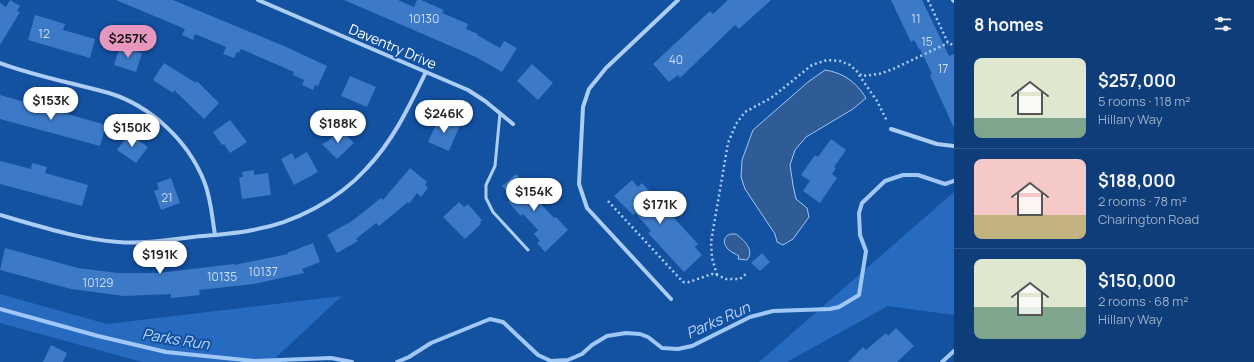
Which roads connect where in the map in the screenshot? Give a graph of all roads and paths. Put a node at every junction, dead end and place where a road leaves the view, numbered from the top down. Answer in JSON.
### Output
{"nodes":[{"id":1,"x":258,"y":0,"type":"edge"},
{"id":2,"x":678,"y":0,"type":"edge"},
{"id":3,"x":928,"y":0,"type":"edge"},
{"id":4,"x":948,"y":43,"type":"junction"},
{"id":5,"x":954,"y":47,"type":"edge"},
{"id":6,"x":0,"y":63,"type":"edge"},
{"id":7,"x":426,"y":72,"type":"junction"},
{"id":8,"x":859,"y":74,"type":"junction"},
{"id":9,"x":500,"y":113,"type":"junction"},
{"id":10,"x":513,"y":124,"type":"dead end"},
{"id":11,"x":891,"y":129,"type":"joint"},
{"id":12,"x":954,"y":146,"type":"edge"},
{"id":13,"x":608,"y":201,"type":"dead end"},
{"id":14,"x":0,"y":215,"type":"edge"},
{"id":15,"x":215,"y":235,"type":"junction"},
{"id":16,"x":528,"y":250,"type":"dead end"},
{"id":17,"x":717,"y":274,"type":"junction"},
{"id":18,"x":746,"y":274,"type":"dead end"},
{"id":19,"x":671,"y":299,"type":"dead end"}],
"edges":[{"from":1,"to":7,"type":"street","name":"Daventry Drive"},
{"from":2,"to":19,"type":"street"},
{"from":3,"to":4,"type":"path"},
{"from":4,"to":5,"type":"path"},
{"from":4,"to":8,"type":"path"},
{"from":6,"to":15,"type":"street"},
{"from":7,"to":9,"type":"street","name":"Daventry Drive"},
{"from":7,"to":15,"type":"street"},
{"from":8,"to":11,"type":"path"},
{"from":8,"to":17,"type":"path"},
{"from":9,"to":10,"type":"street","name":"Daventry Drive"},
{"from":9,"to":16,"type":"lane"},
{"from":11,"to":12,"type":"street"},
{"from":13,"to":17,"type":"path"},
{"from":14,"to":15,"type":"street"},
{"from":17,"to":18,"type":"path"}]}
